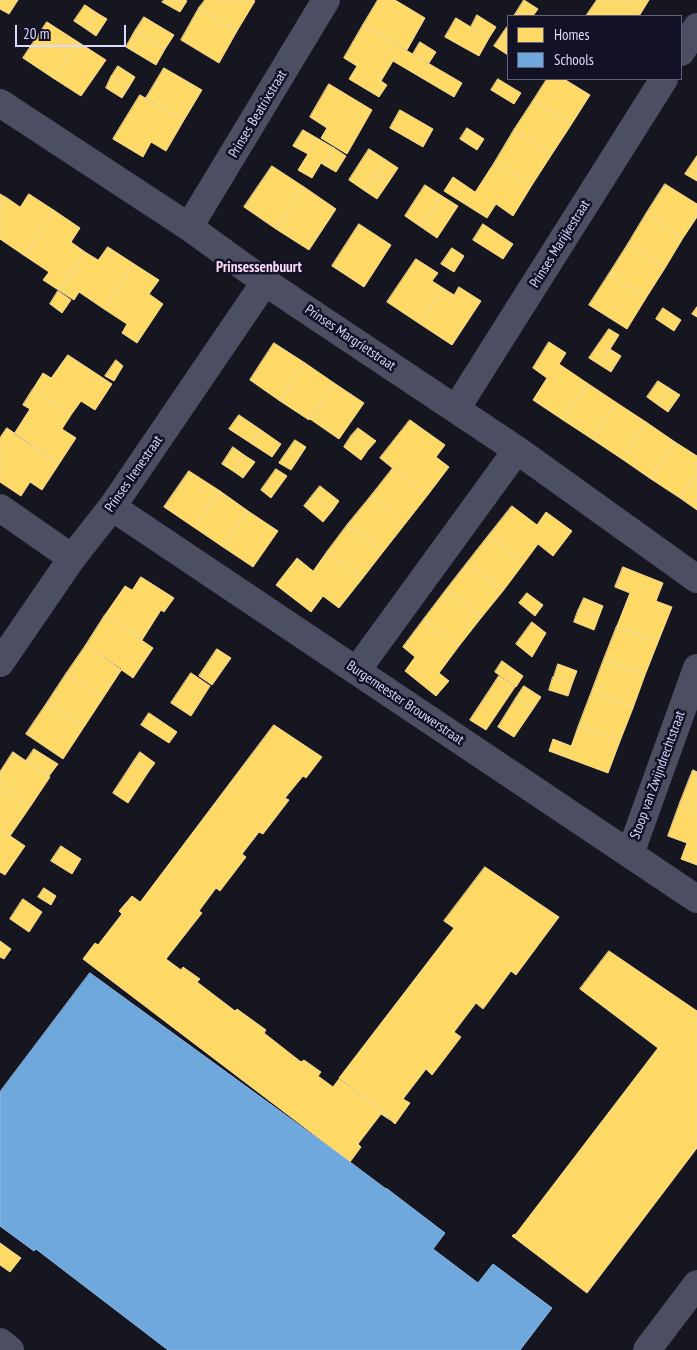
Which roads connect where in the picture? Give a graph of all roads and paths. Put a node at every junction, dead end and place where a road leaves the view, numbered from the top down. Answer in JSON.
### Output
{"nodes":[{"id":1,"x":326,"y":0,"type":"edge"},
{"id":2,"x":697,"y":27,"type":"edge"},
{"id":3,"x":682,"y":50,"type":"edge"},
{"id":4,"x":663,"y":80,"type":"edge"},
{"id":5,"x":0,"y":103,"type":"edge"},
{"id":6,"x":189,"y":227,"type":"junction"},
{"id":7,"x":265,"y":282,"type":"junction"},
{"id":8,"x":456,"y":409,"type":"junction"},
{"id":9,"x":517,"y":450,"type":"junction"},
{"id":10,"x":112,"y":507,"type":"junction"},
{"id":11,"x":0,"y":508,"type":"edge"},
{"id":12,"x":72,"y":558,"type":"junction"},
{"id":13,"x":697,"y":579,"type":"edge"},
{"id":14,"x":0,"y":663,"type":"edge"},
{"id":15,"x":697,"y":668,"type":"edge"},
{"id":16,"x":357,"y":670,"type":"junction"},
{"id":17,"x":630,"y":854,"type":"junction"},
{"id":18,"x":697,"y":898,"type":"edge"},
{"id":19,"x":697,"y":1284,"type":"edge"},
{"id":20,"x":0,"y":1342,"type":"edge"},
{"id":21,"x":10,"y":1350,"type":"edge"},
{"id":22,"x":647,"y":1350,"type":"edge"}],
"edges":[{"from":1,"to":6,"type":"street","name":"Prinses Beatrixstraat"},
{"from":2,"to":3,"type":"street"},
{"from":4,"to":8,"type":"street","name":"Prinses Marijkestraat"},
{"from":5,"to":6,"type":"street","name":"Prinses Margrietstraat"},
{"from":6,"to":7,"type":"street","name":"Prinses Margrietstraat"},
{"from":7,"to":8,"type":"street","name":"Prinses Margrietstraat"},
{"from":7,"to":10,"type":"street","name":"Prinses Irenestraat"},
{"from":8,"to":9,"type":"street","name":"Prinses Margrietstraat"},
{"from":9,"to":13,"type":"street","name":"Prinses Margrietstraat"},
{"from":9,"to":16,"type":"street"},
{"from":10,"to":12,"type":"street","name":"Prinses Irenestraat"},
{"from":10,"to":16,"type":"street","name":"Burgemeester Brouwerstraat"},
{"from":11,"to":12,"type":"street"},
{"from":12,"to":14,"type":"street","name":"Prinses Irenestraat"},
{"from":15,"to":17,"type":"street","name":"Stoop van Zwijndrechtstraat"},
{"from":16,"to":17,"type":"street","name":"Burgemeester Brouwerstraat"},
{"from":17,"to":18,"type":"street","name":"Burgemeester Brouwerstraat"},
{"from":19,"to":22,"type":"street"},
{"from":20,"to":21,"type":"street"}]}
